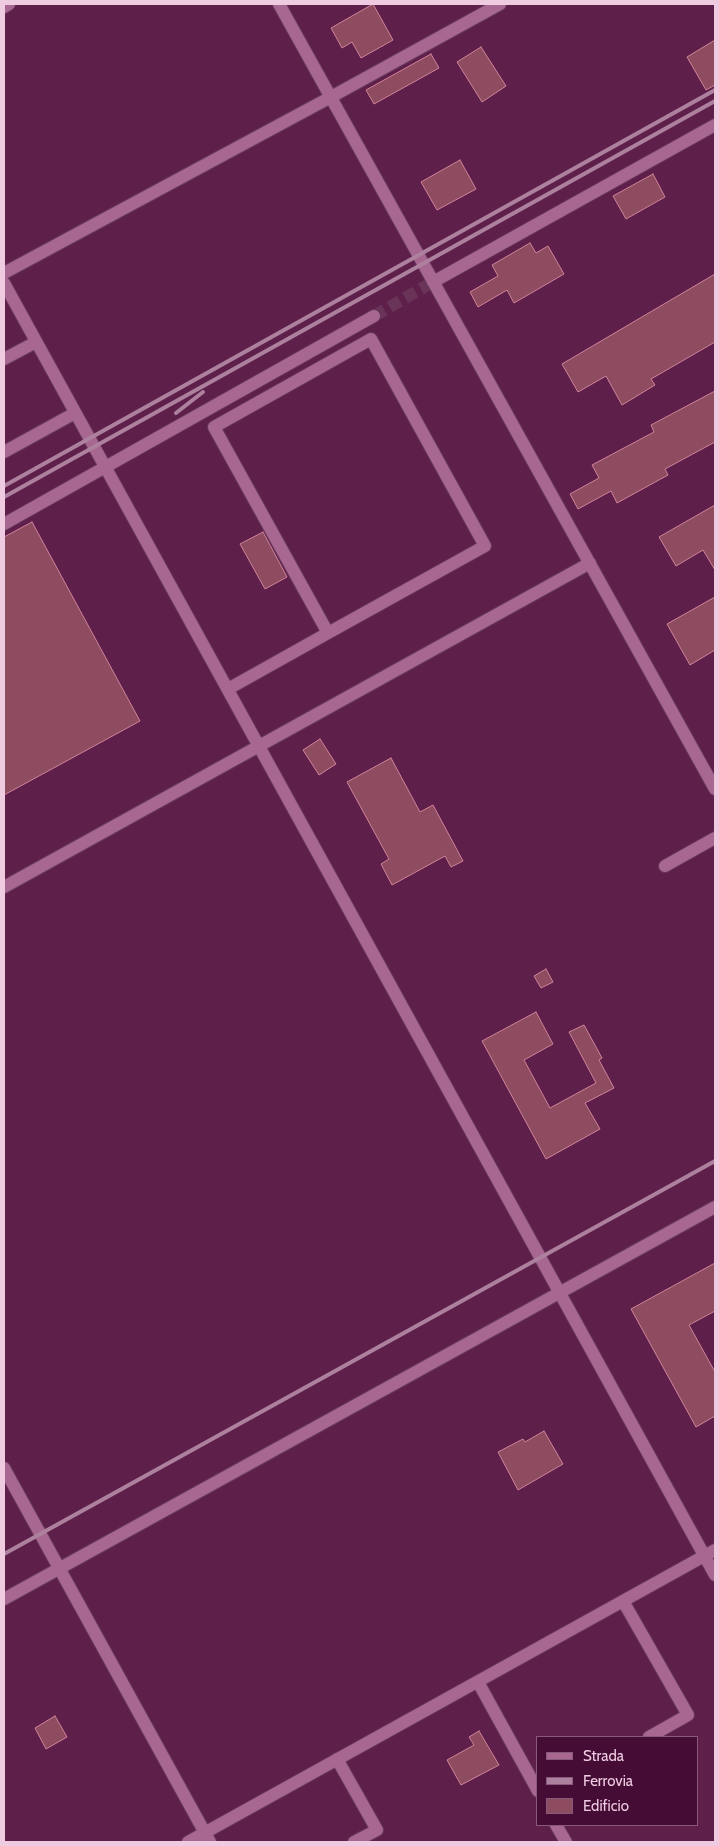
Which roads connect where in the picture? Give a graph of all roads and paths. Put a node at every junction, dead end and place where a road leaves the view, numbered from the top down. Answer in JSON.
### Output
{"nodes":[{"id":1,"x":9,"y":4,"type":"edge"},
{"id":2,"x":279,"y":4,"type":"edge"},
{"id":3,"x":500,"y":4,"type":"edge"},
{"id":4,"x":4,"y":7,"type":"edge"},
{"id":5,"x":331,"y":97,"type":"junction"},
{"id":6,"x":715,"y":125,"type":"edge"},
{"id":7,"x":4,"y":273,"type":"edge"},
{"id":8,"x":434,"y":282,"type":"junction"},
{"id":9,"x":4,"y":283,"type":"edge"},
{"id":10,"x":374,"y":316,"type":"tunnel mouth"},
{"id":11,"x":36,"y":342,"type":"junction"},
{"id":12,"x":4,"y":359,"type":"edge"},
{"id":13,"x":75,"y":413,"type":"junction"},
{"id":14,"x":4,"y":452,"type":"edge"},
{"id":15,"x":105,"y":467,"type":"junction"},
{"id":16,"x":4,"y":524,"type":"edge"},
{"id":17,"x":590,"y":563,"type":"junction"},
{"id":18,"x":328,"y":633,"type":"junction"},
{"id":19,"x":228,"y":689,"type":"junction"},
{"id":20,"x":258,"y":746,"type":"junction"},
{"id":21,"x":715,"y":789,"type":"edge"},
{"id":22,"x":715,"y":838,"type":"edge"},
{"id":23,"x":665,"y":866,"type":"dead end"},
{"id":24,"x":4,"y":887,"type":"edge"},
{"id":25,"x":715,"y":1207,"type":"edge"},
{"id":26,"x":560,"y":1293,"type":"junction"},
{"id":27,"x":4,"y":1468,"type":"edge"},
{"id":28,"x":710,"y":1553,"type":"edge"},
{"id":29,"x":59,"y":1569,"type":"junction"},
{"id":30,"x":715,"y":1575,"type":"edge"},
{"id":31,"x":4,"y":1600,"type":"edge"},
{"id":32,"x":623,"y":1601,"type":"junction"},
{"id":33,"x":478,"y":1682,"type":"junction"},
{"id":34,"x":651,"y":1736,"type":"edge"},
{"id":35,"x":338,"y":1759,"type":"junction"},
{"id":36,"x":536,"y":1787,"type":"edge"},
{"id":37,"x":557,"y":1826,"type":"edge"},
{"id":38,"x":208,"y":1837,"type":"edge"},
{"id":39,"x":188,"y":1842,"type":"edge"},
{"id":40,"x":354,"y":1842,"type":"edge"},
{"id":41,"x":566,"y":1842,"type":"edge"}],
"edges":[{"from":1,"to":4,"type":"lane"},
{"from":2,"to":5,"type":"lane"},
{"from":3,"to":5,"type":"lane"},
{"from":5,"to":7,"type":"lane"},
{"from":5,"to":8,"type":"lane"},
{"from":6,"to":8,"type":"lane"},
{"from":8,"to":17,"type":"lane"},
{"from":9,"to":11,"type":"lane"},
{"from":10,"to":15,"type":"lane"},
{"from":11,"to":12,"type":"lane"},
{"from":11,"to":13,"type":"lane"},
{"from":13,"to":14,"type":"lane"},
{"from":13,"to":15,"type":"lane"},
{"from":15,"to":16,"type":"lane"},
{"from":15,"to":19,"type":"lane"},
{"from":17,"to":20,"type":"lane"},
{"from":17,"to":21,"type":"lane"},
{"from":18,"to":18,"type":"lane"},
{"from":18,"to":19,"type":"lane"},
{"from":19,"to":20,"type":"lane"},
{"from":20,"to":24,"type":"lane"},
{"from":20,"to":26,"type":"lane"},
{"from":22,"to":23,"type":"lane"},
{"from":25,"to":26,"type":"lane"},
{"from":26,"to":28,"type":"lane"},
{"from":26,"to":29,"type":"lane"},
{"from":27,"to":29,"type":"lane"},
{"from":28,"to":30,"type":"lane"},
{"from":28,"to":32,"type":"lane"},
{"from":29,"to":31,"type":"lane"},
{"from":29,"to":38,"type":"lane"},
{"from":32,"to":33,"type":"lane"},
{"from":32,"to":34,"type":"lane"},
{"from":33,"to":35,"type":"lane"},
{"from":33,"to":36,"type":"lane"},
{"from":35,"to":38,"type":"lane"},
{"from":35,"to":40,"type":"lane"},
{"from":37,"to":41,"type":"lane"},
{"from":38,"to":39,"type":"lane"}]}
